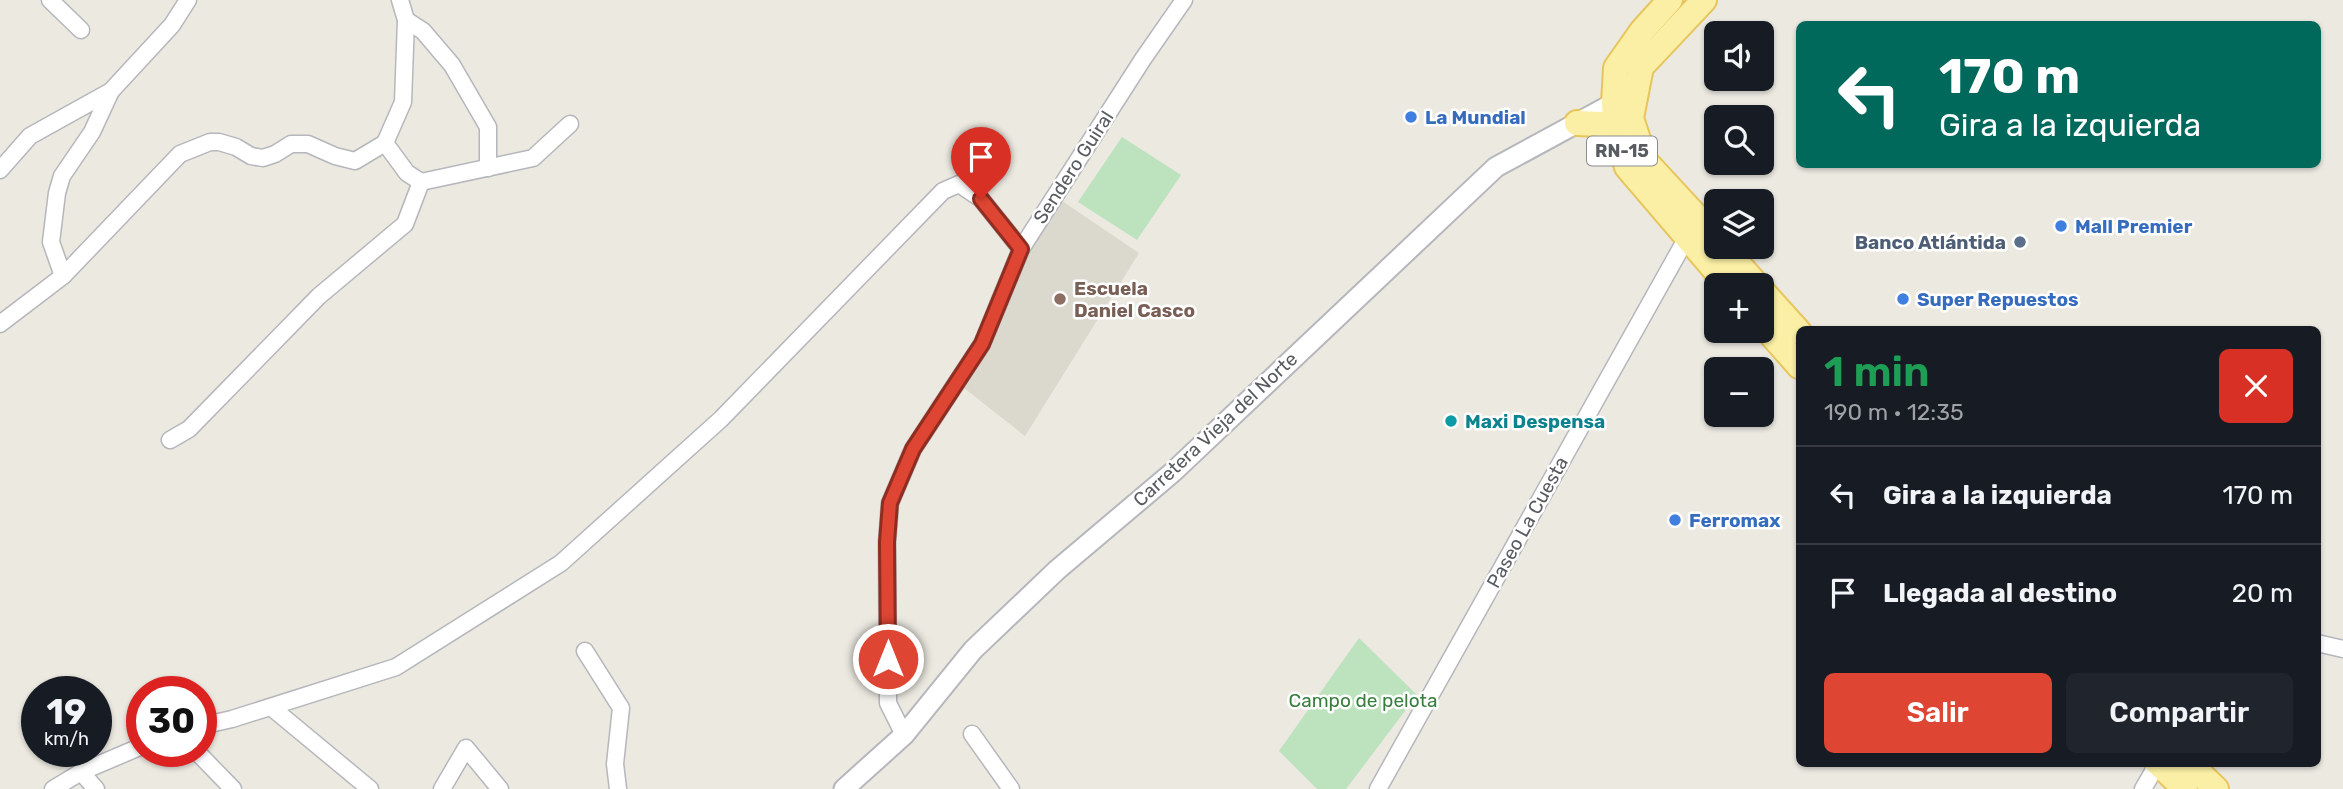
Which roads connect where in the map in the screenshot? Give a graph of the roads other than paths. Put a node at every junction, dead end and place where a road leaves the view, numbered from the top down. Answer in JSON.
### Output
{"nodes":[{"id":1,"x":50,"y":0,"type":"edge"},
{"id":2,"x":188,"y":0,"type":"edge"},
{"id":3,"x":400,"y":0,"type":"edge"},
{"id":4,"x":1184,"y":0,"type":"edge"},
{"id":5,"x":1670,"y":0,"type":"edge"},
{"id":6,"x":1704,"y":0,"type":"edge"},
{"id":7,"x":406,"y":20,"type":"junction"},
{"id":8,"x":81,"y":30,"type":"dead end"},
{"id":9,"x":111,"y":91,"type":"junction"},
{"id":10,"x":1614,"y":103,"type":"junction"},
{"id":11,"x":1577,"y":123,"type":"junction"},
{"id":12,"x":570,"y":124,"type":"dead end"},
{"id":13,"x":1616,"y":132,"type":"junction"},
{"id":14,"x":385,"y":143,"type":"junction"},
{"id":15,"x":488,"y":168,"type":"junction"},
{"id":16,"x":0,"y":170,"type":"edge"},
{"id":17,"x":422,"y":182,"type":"junction"},
{"id":18,"x":1693,"y":229,"type":"junction"},
{"id":19,"x":1704,"y":234,"type":"edge"},
{"id":20,"x":1021,"y":249,"type":"junction"},
{"id":21,"x":1734,"y":259,"type":"edge"},
{"id":22,"x":1720,"y":273,"type":"edge"},
{"id":23,"x":1746,"y":273,"type":"edge"},
{"id":24,"x":63,"y":275,"type":"junction"},
{"id":25,"x":1774,"y":304,"type":"edge"},
{"id":26,"x":0,"y":324,"type":"edge"},
{"id":27,"x":1796,"y":329,"type":"edge"},
{"id":28,"x":1774,"y":338,"type":"edge"},
{"id":29,"x":1796,"y":363,"type":"edge"},
{"id":30,"x":170,"y":440,"type":"dead end"},
{"id":31,"x":2321,"y":644,"type":"edge"},
{"id":32,"x":2343,"y":649,"type":"edge"},
{"id":33,"x":585,"y":651,"type":"dead end"},
{"id":34,"x":271,"y":707,"type":"junction"},
{"id":35,"x":217,"y":722,"type":"edge"},
{"id":36,"x":972,"y":734,"type":"dead end"},
{"id":37,"x":904,"y":735,"type":"junction"},
{"id":38,"x":126,"y":754,"type":"edge"},
{"id":39,"x":212,"y":767,"type":"edge"},
{"id":40,"x":2156,"y":767,"type":"edge"},
{"id":41,"x":2162,"y":767,"type":"edge"},
{"id":42,"x":2193,"y":767,"type":"edge"},
{"id":43,"x":81,"y":772,"type":"junction"},
{"id":44,"x":52,"y":789,"type":"edge"},
{"id":45,"x":96,"y":789,"type":"edge"},
{"id":46,"x":233,"y":789,"type":"edge"},
{"id":47,"x":370,"y":789,"type":"edge"},
{"id":48,"x":442,"y":789,"type":"edge"},
{"id":49,"x":499,"y":789,"type":"edge"},
{"id":50,"x":618,"y":789,"type":"edge"},
{"id":51,"x":844,"y":789,"type":"edge"},
{"id":52,"x":1011,"y":789,"type":"edge"},
{"id":53,"x":1378,"y":789,"type":"edge"},
{"id":54,"x":2143,"y":789,"type":"edge"},
{"id":55,"x":2185,"y":789,"type":"edge"},
{"id":56,"x":2216,"y":789,"type":"edge"}],
"edges":[{"from":1,"to":8,"type":"street"},
{"from":2,"to":9,"type":"street"},
{"from":3,"to":7,"type":"street"},
{"from":4,"to":20,"type":"street","name":"Sendero Guiral"},
{"from":5,"to":10,"type":"main road","number":"RN-15"},
{"from":6,"to":18,"type":"main road","number":"RN-15"},
{"from":7,"to":14,"type":"street"},
{"from":7,"to":15,"type":"street"},
{"from":9,"to":16,"type":"street"},
{"from":9,"to":24,"type":"street"},
{"from":10,"to":11,"type":"street","name":"Carretera Vieja del Norte"},
{"from":10,"to":13,"type":"main road","number":"RN-15"},
{"from":11,"to":13,"type":"main road"},
{"from":11,"to":37,"type":"street","name":"Carretera Vieja del Norte"},
{"from":12,"to":15,"type":"street"},
{"from":13,"to":18,"type":"main road","number":"RN-15"},
{"from":14,"to":17,"type":"street"},
{"from":14,"to":24,"type":"street"},
{"from":15,"to":17,"type":"street"},
{"from":17,"to":30,"type":"street"},
{"from":18,"to":19,"type":"main road","number":"RN-15"},
{"from":18,"to":22,"type":"main road","number":"RN-15"},
{"from":18,"to":53,"type":"street","name":"Paseo La Cuesta"},
{"from":20,"to":34,"type":"street"},
{"from":20,"to":37,"type":"street","name":"Sendero Guiral"},
{"from":21,"to":23,"type":"main road"},
{"from":24,"to":26,"type":"street"},
{"from":25,"to":27,"type":"main road"},
{"from":28,"to":29,"type":"main road"},
{"from":31,"to":32,"type":"street"},
{"from":33,"to":50,"type":"street"},
{"from":34,"to":35,"type":"street"},
{"from":34,"to":47,"type":"street"},
{"from":36,"to":52,"type":"street"},
{"from":37,"to":51,"type":"street","name":"Carretera Vieja del Norte"},
{"from":38,"to":43,"type":"street"},
{"from":39,"to":46,"type":"street"},
{"from":40,"to":54,"type":"street"},
{"from":41,"to":55,"type":"main road"},
{"from":42,"to":56,"type":"main road"},
{"from":43,"to":44,"type":"street"},
{"from":43,"to":45,"type":"street"},
{"from":48,"to":49,"type":"street"}]}
